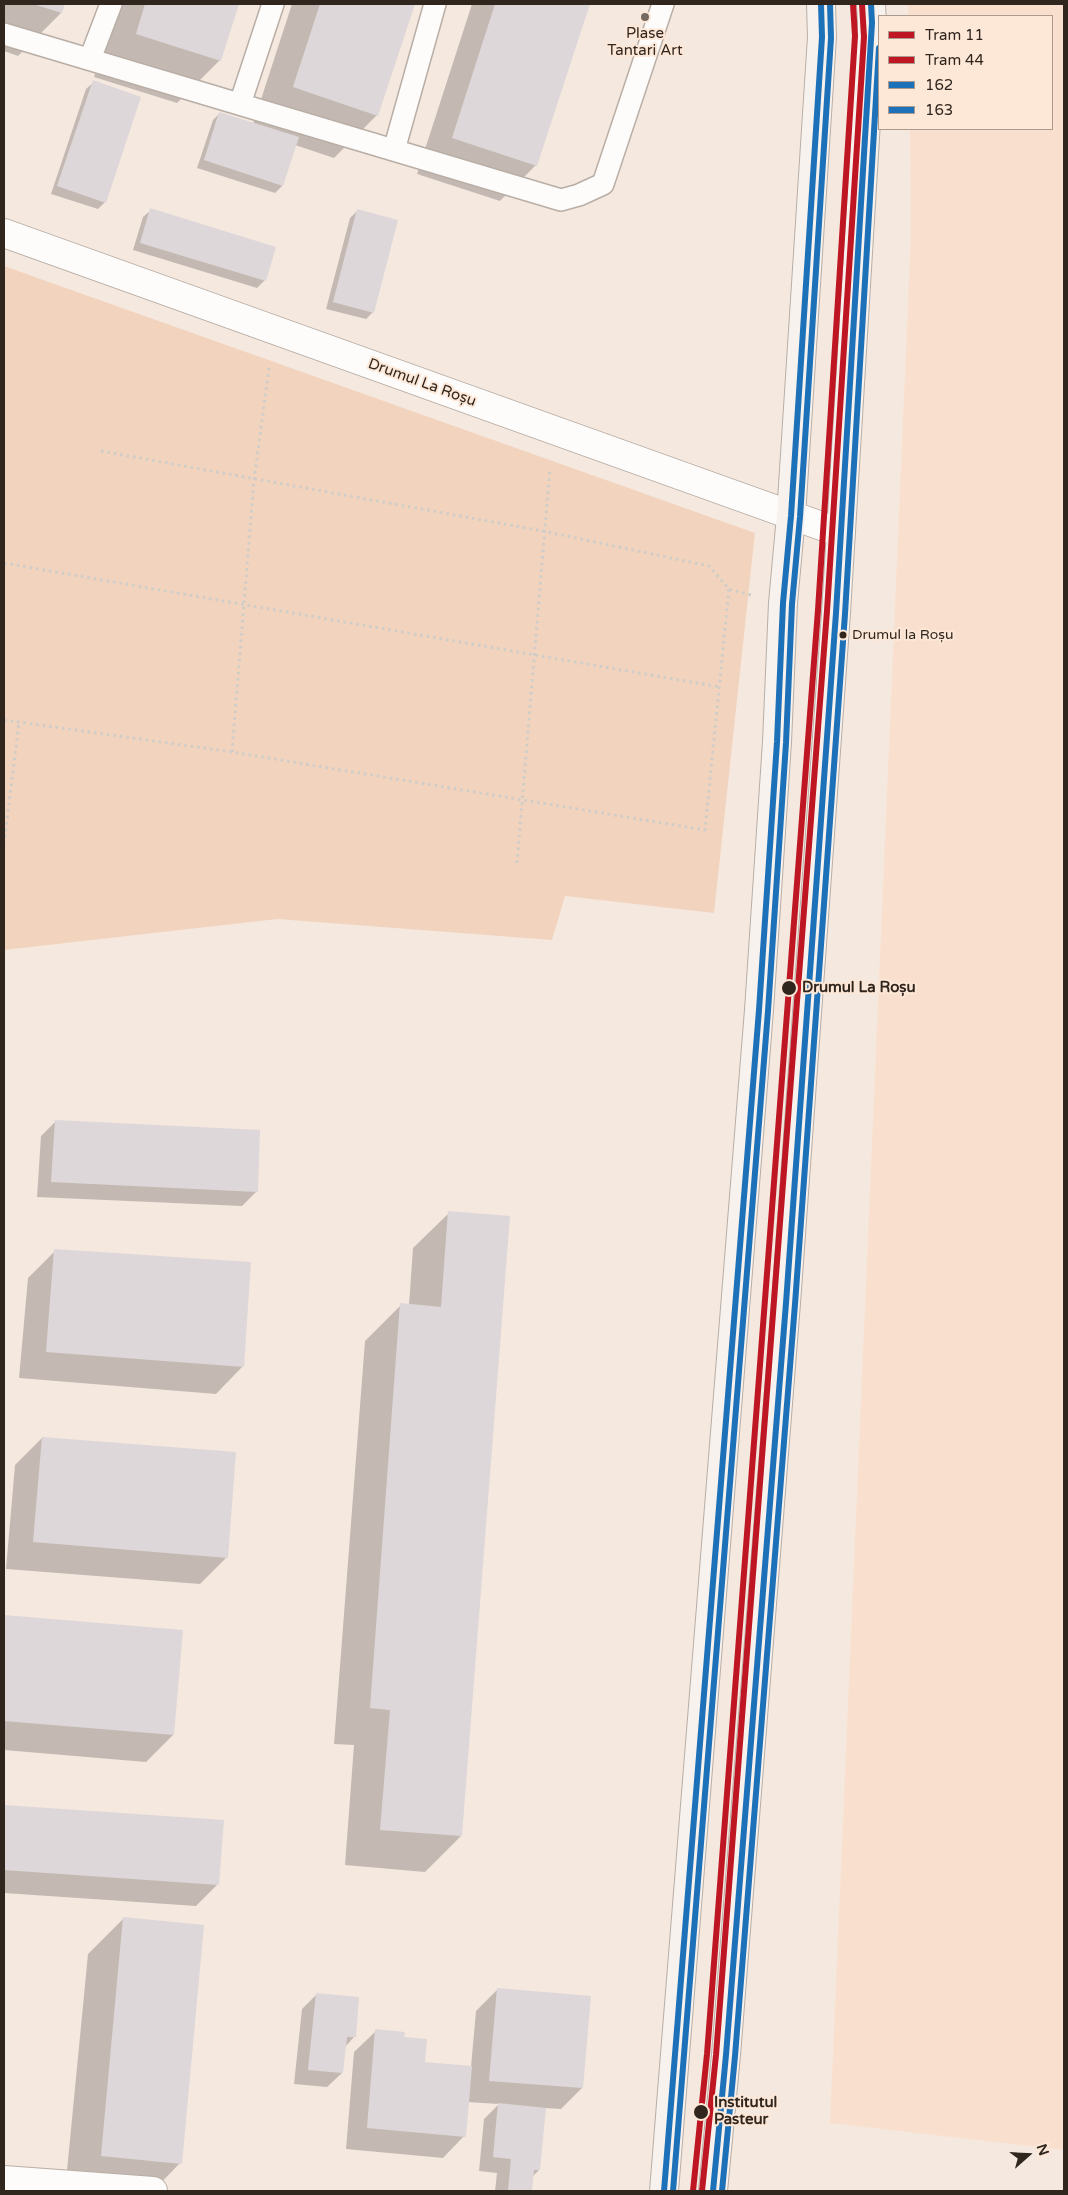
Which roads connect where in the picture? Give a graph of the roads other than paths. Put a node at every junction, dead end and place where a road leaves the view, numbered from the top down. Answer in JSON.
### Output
{"nodes":[{"id":1,"x":110,"y":4,"type":"edge"},
{"id":2,"x":273,"y":4,"type":"edge"},
{"id":3,"x":435,"y":4,"type":"edge"},
{"id":4,"x":663,"y":4,"type":"edge"},
{"id":5,"x":822,"y":4,"type":"edge"},
{"id":6,"x":871,"y":4,"type":"edge"},
{"id":7,"x":4,"y":34,"type":"edge"},
{"id":8,"x":90,"y":59,"type":"junction"},
{"id":9,"x":240,"y":104,"type":"junction"},
{"id":10,"x":394,"y":150,"type":"junction"},
{"id":11,"x":4,"y":233,"type":"edge"},
{"id":12,"x":791,"y":516,"type":"junction"},
{"id":13,"x":841,"y":533,"type":"junction"},
{"id":14,"x":4,"y":2180,"type":"edge"},
{"id":15,"x":153,"y":2191,"type":"edge"},
{"id":16,"x":664,"y":2191,"type":"edge"},
{"id":17,"x":713,"y":2191,"type":"edge"}],
"edges":[{"from":1,"to":8,"type":"lane"},
{"from":2,"to":9,"type":"lane"},
{"from":3,"to":10,"type":"lane"},
{"from":4,"to":10,"type":"lane"},
{"from":5,"to":12,"type":"main road"},
{"from":6,"to":13,"type":"main road"},
{"from":7,"to":8,"type":"lane"},
{"from":8,"to":9,"type":"lane"},
{"from":9,"to":10,"type":"lane"},
{"from":11,"to":12,"type":"street","name":"Drumul La Roșu"},
{"from":12,"to":13,"type":"street","name":"Drumul La Roșu"},
{"from":12,"to":16,"type":"main road"},
{"from":13,"to":17,"type":"main road"},
{"from":14,"to":15,"type":"street"}]}
